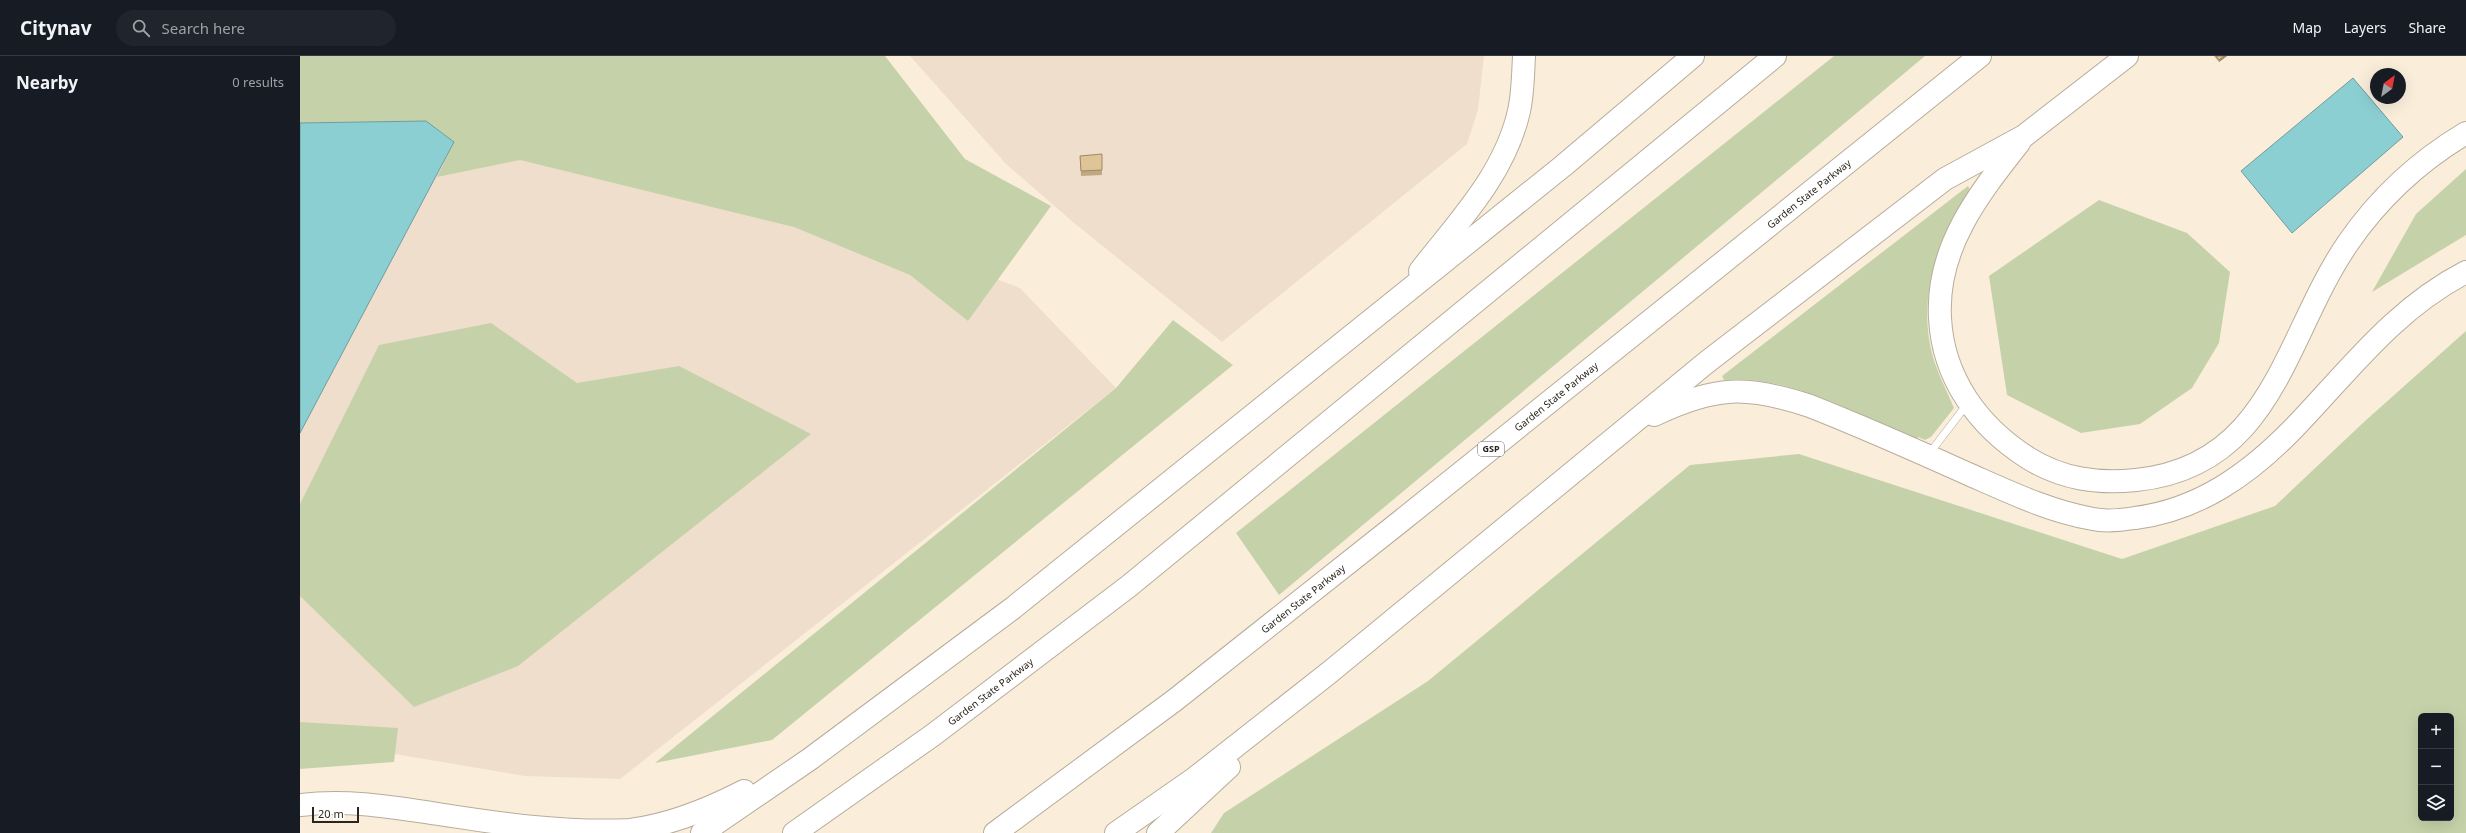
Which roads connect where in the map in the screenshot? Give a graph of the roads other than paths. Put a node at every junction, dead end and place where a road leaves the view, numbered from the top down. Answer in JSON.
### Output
{"nodes":[{"id":1,"x":1524,"y":56,"type":"edge"},
{"id":2,"x":1693,"y":56,"type":"edge"},
{"id":3,"x":1775,"y":56,"type":"edge"},
{"id":4,"x":1980,"y":56,"type":"edge"},
{"id":5,"x":2127,"y":56,"type":"edge"},
{"id":6,"x":2466,"y":133,"type":"edge"},
{"id":7,"x":2024,"y":136,"type":"junction"},
{"id":8,"x":2466,"y":272,"type":"edge"},
{"id":9,"x":1397,"y":300,"type":"junction"},
{"id":10,"x":1968,"y":403,"type":"junction"},
{"id":11,"x":1628,"y":427,"type":"junction"},
{"id":12,"x":1928,"y":456,"type":"junction"},
{"id":13,"x":1330,"y":672,"type":"junction"},
{"id":14,"x":810,"y":759,"type":"junction"},
{"id":15,"x":300,"y":805,"type":"edge"},
{"id":16,"x":702,"y":833,"type":"edge"},
{"id":17,"x":794,"y":833,"type":"edge"},
{"id":18,"x":995,"y":833,"type":"edge"},
{"id":19,"x":1116,"y":833,"type":"edge"},
{"id":20,"x":1158,"y":833,"type":"edge"}],
"edges":[{"from":1,"to":9,"type":"highway"},
{"from":2,"to":9,"type":"highway"},
{"from":3,"to":17,"type":"highway","name":"Garden State Parkway"},
{"from":4,"to":18,"type":"highway","name":"Garden State Parkway","number":"GSP"},
{"from":5,"to":7,"type":"highway"},
{"from":6,"to":10,"type":"highway"},
{"from":7,"to":10,"type":"highway"},
{"from":7,"to":11,"type":"highway"},
{"from":8,"to":12,"type":"highway"},
{"from":9,"to":14,"type":"highway"},
{"from":10,"to":12,"type":"lane"},
{"from":11,"to":12,"type":"highway"},
{"from":11,"to":13,"type":"highway"},
{"from":13,"to":19,"type":"highway"},
{"from":13,"to":20,"type":"highway"},
{"from":14,"to":15,"type":"highway"},
{"from":14,"to":16,"type":"highway"}]}
